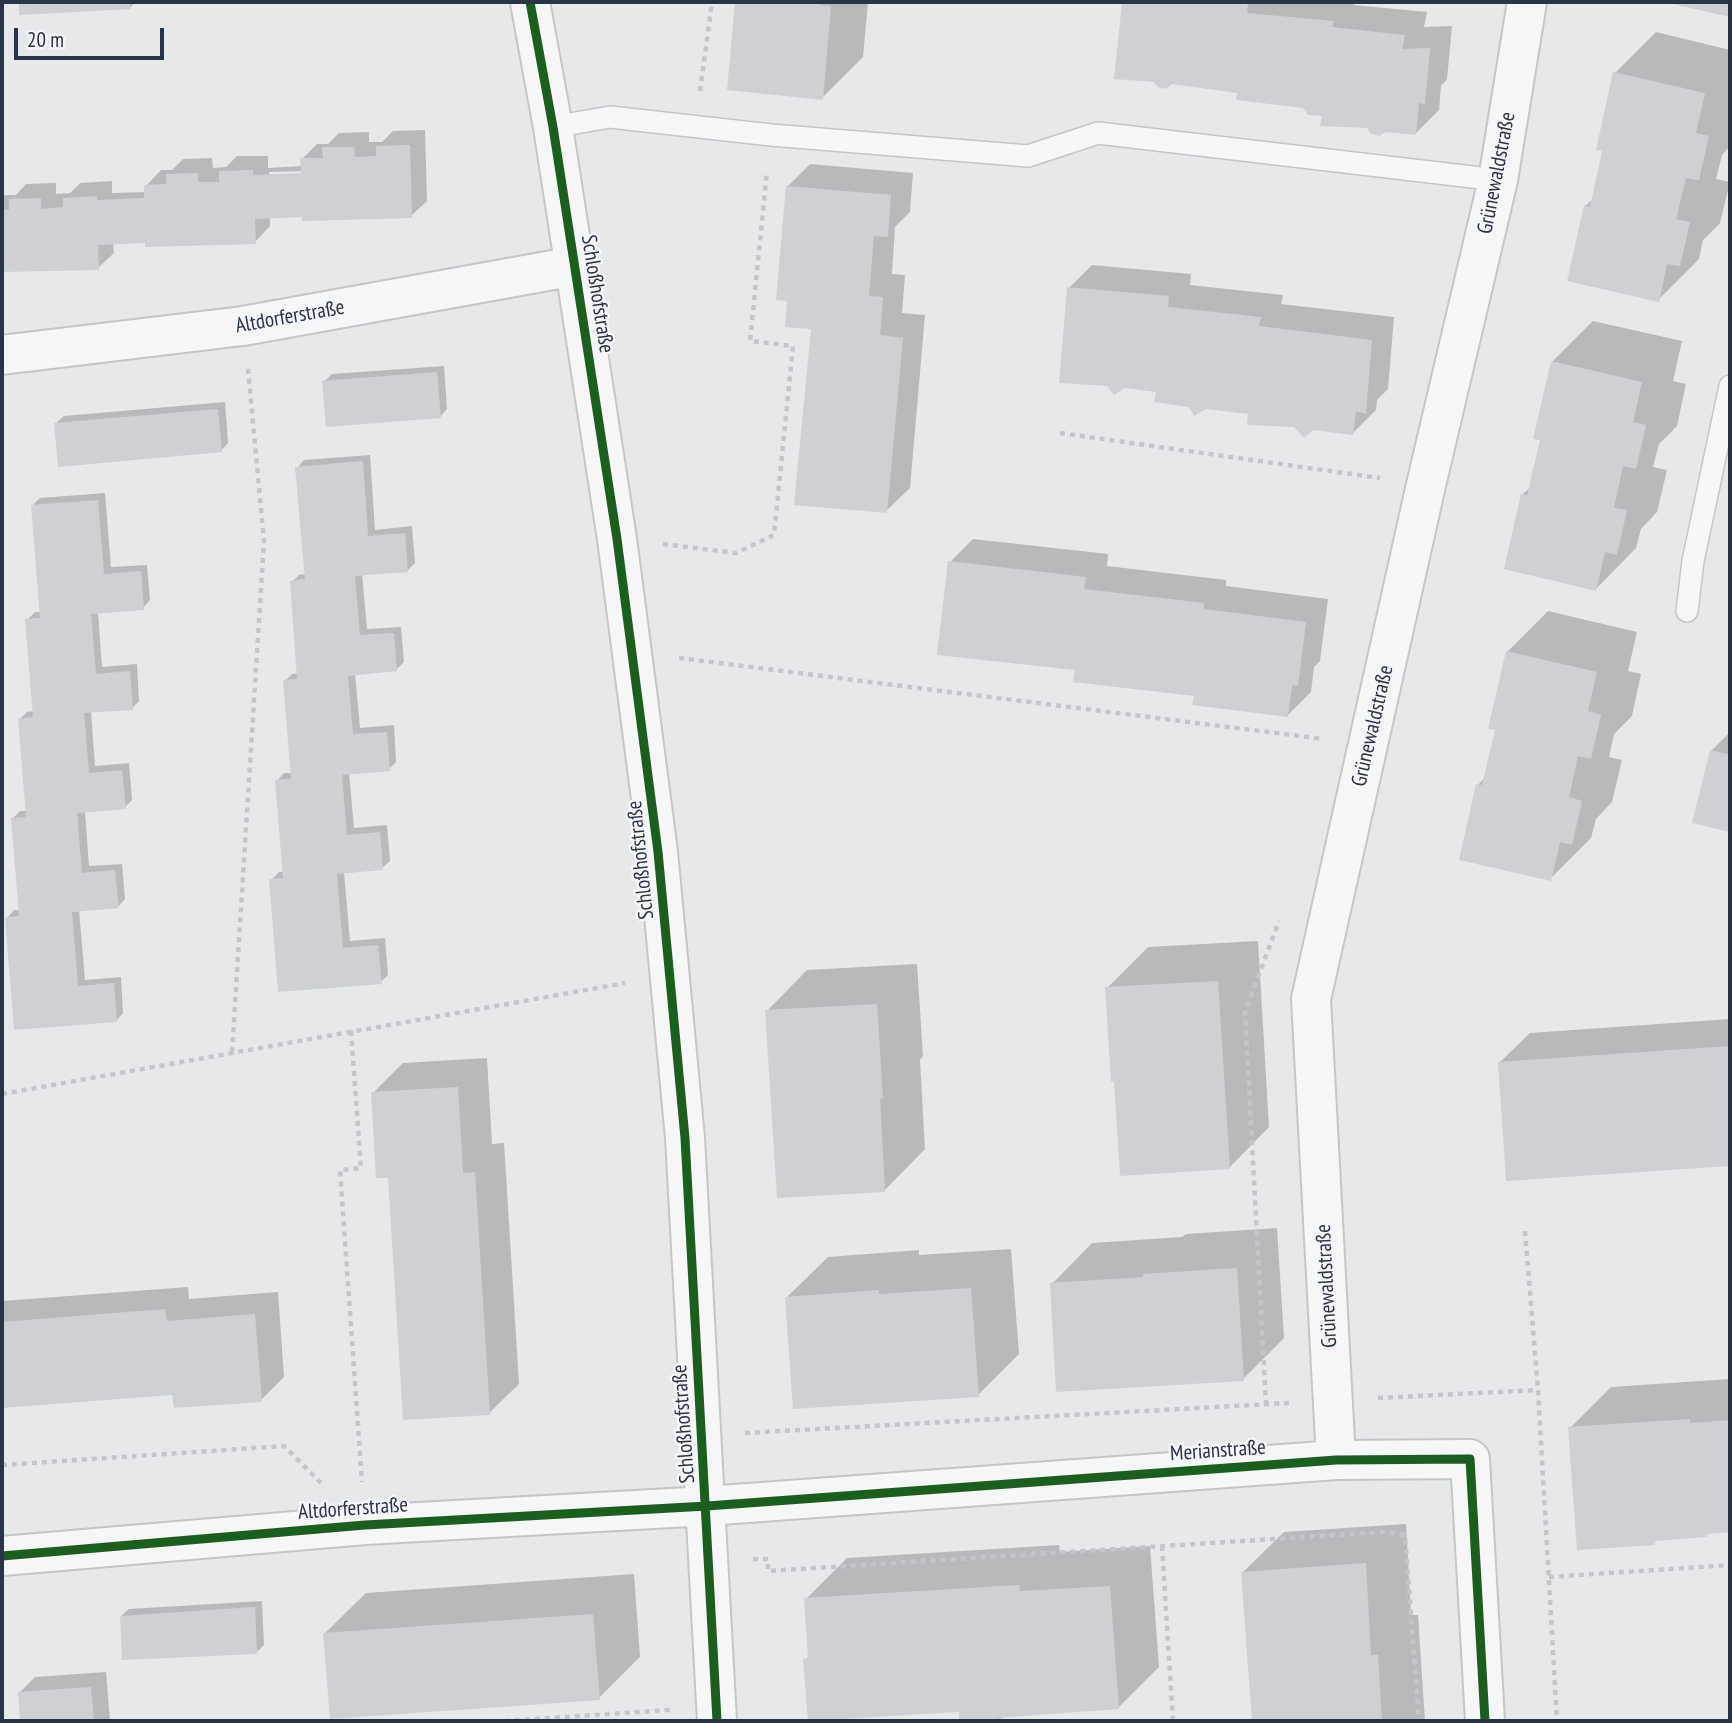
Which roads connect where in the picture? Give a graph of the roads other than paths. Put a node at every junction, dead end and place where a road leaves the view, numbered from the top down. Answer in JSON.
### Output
{"nodes":[{"id":1,"x":530,"y":2,"type":"edge"},
{"id":2,"x":1527,"y":2,"type":"edge"},
{"id":3,"x":554,"y":127,"type":"junction"},
{"id":4,"x":1498,"y":180,"type":"junction"},
{"id":5,"x":575,"y":267,"type":"junction"},
{"id":6,"x":2,"y":355,"type":"edge"},
{"id":7,"x":1730,"y":386,"type":"edge"},
{"id":8,"x":1687,"y":611,"type":"dead end"},
{"id":9,"x":1336,"y":1460,"type":"junction"},
{"id":10,"x":707,"y":1506,"type":"junction"},
{"id":11,"x":2,"y":1556,"type":"edge"},
{"id":12,"x":717,"y":1714,"type":"edge"},
{"id":13,"x":1485,"y":1721,"type":"edge"}],
"edges":[{"from":1,"to":3,"type":"street","name":"Schloßhofstraße"},
{"from":2,"to":4,"type":"street","name":"Grünewaldstraße"},
{"from":3,"to":4,"type":"lane"},
{"from":3,"to":5,"type":"street","name":"Schloßhofstraße"},
{"from":4,"to":9,"type":"street","name":"Grünewaldstraße"},
{"from":5,"to":6,"type":"street","name":"Altdorferstraße"},
{"from":5,"to":10,"type":"street","name":"Schloßhofstraße"},
{"from":7,"to":8,"type":"lane"},
{"from":9,"to":10,"type":"street","name":"Merianstraße"},
{"from":9,"to":13,"type":"street","name":"Merianstraße"},
{"from":10,"to":11,"type":"street","name":"Altdorferstraße"},
{"from":10,"to":12,"type":"street","name":"Schloßhofstraße"}]}
